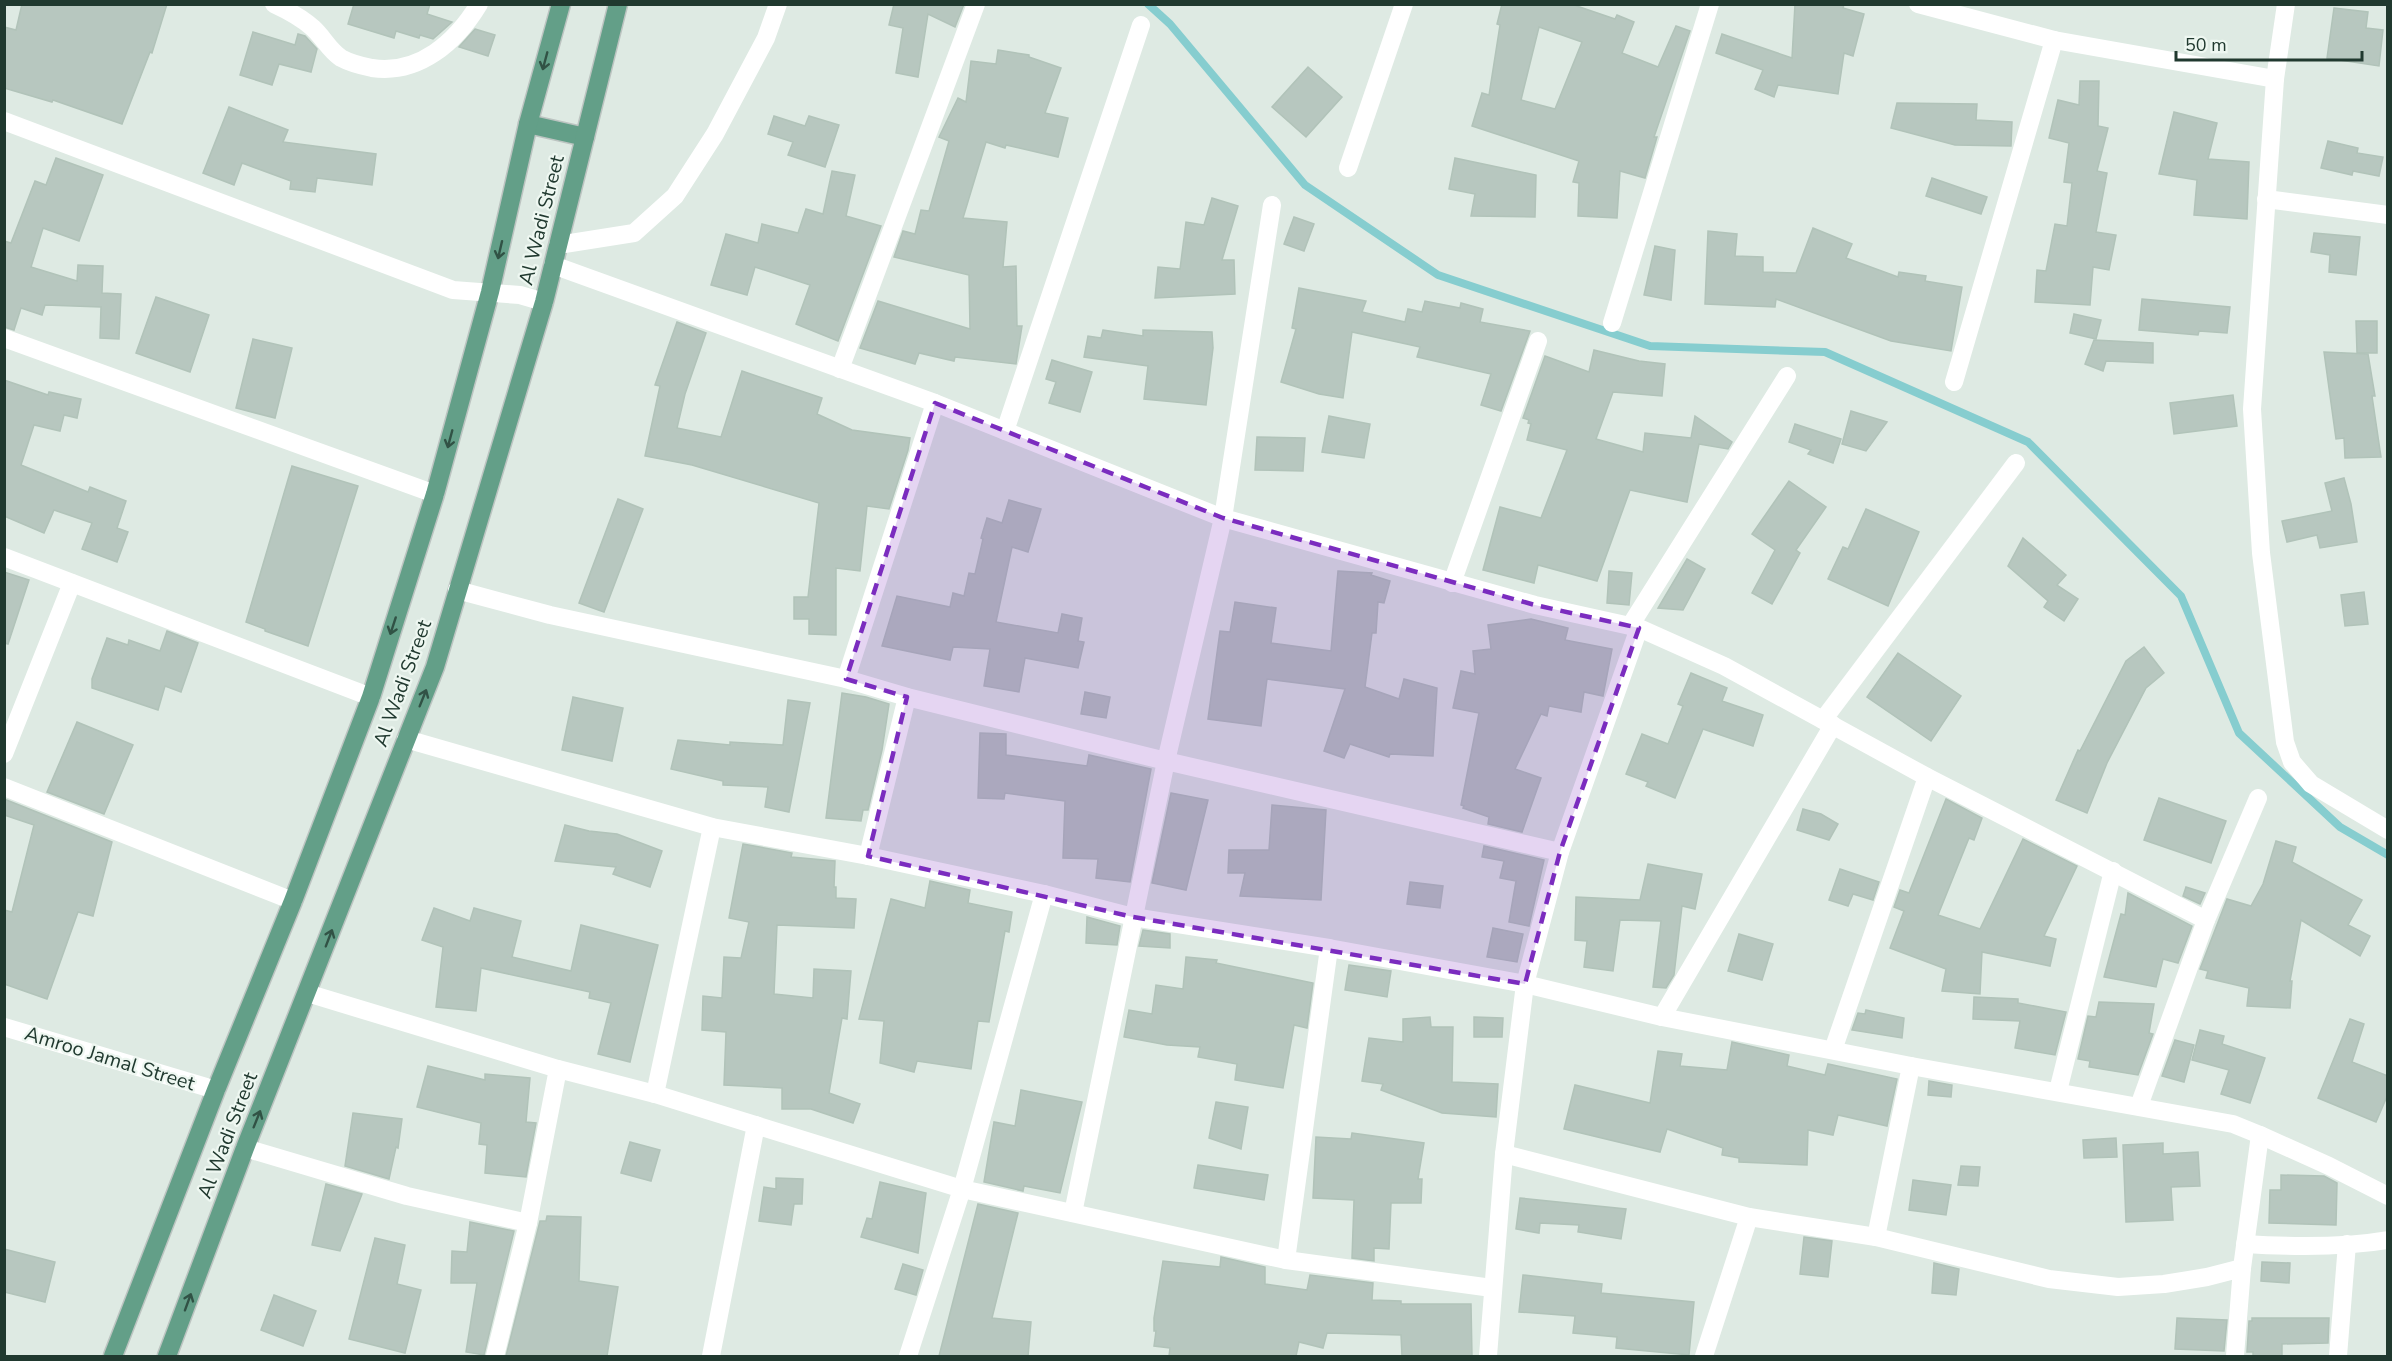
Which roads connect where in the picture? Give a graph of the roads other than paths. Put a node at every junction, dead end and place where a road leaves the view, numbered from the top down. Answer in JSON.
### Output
{"nodes":[{"id":1,"x":274,"y":4,"type":"edge"},
{"id":2,"x":479,"y":4,"type":"edge"},
{"id":3,"x":561,"y":4,"type":"edge"},
{"id":4,"x":618,"y":4,"type":"edge"},
{"id":5,"x":778,"y":4,"type":"edge"},
{"id":6,"x":976,"y":4,"type":"edge"},
{"id":7,"x":1404,"y":4,"type":"edge"},
{"id":8,"x":1710,"y":4,"type":"edge"},
{"id":9,"x":1918,"y":4,"type":"edge"},
{"id":10,"x":2286,"y":4,"type":"edge"},
{"id":11,"x":1141,"y":25,"type":"dead end"},
{"id":12,"x":2054,"y":40,"type":"junction"},
{"id":13,"x":2275,"y":79,"type":"junction"},
{"id":14,"x":4,"y":121,"type":"edge"},
{"id":15,"x":528,"y":124,"type":"junction"},
{"id":16,"x":585,"y":137,"type":"junction"},
{"id":17,"x":1348,"y":168,"type":"dead end"},
{"id":18,"x":2266,"y":199,"type":"junction"},
{"id":19,"x":1272,"y":205,"type":"dead end"},
{"id":20,"x":2388,"y":215,"type":"edge"},
{"id":21,"x":558,"y":245,"type":"junction"},
{"id":22,"x":553,"y":265,"type":"junction"},
{"id":23,"x":490,"y":292,"type":"junction"},
{"id":24,"x":544,"y":302,"type":"junction"},
{"id":25,"x":1612,"y":322,"type":"dead end"},
{"id":26,"x":4,"y":338,"type":"edge"},
{"id":27,"x":1538,"y":341,"type":"dead end"},
{"id":28,"x":840,"y":369,"type":"junction"},
{"id":29,"x":1787,"y":375,"type":"dead end"},
{"id":30,"x":1954,"y":382,"type":"dead end"},
{"id":31,"x":935,"y":404,"type":"junction"},
{"id":32,"x":1005,"y":431,"type":"junction"},
{"id":33,"x":2016,"y":463,"type":"dead end"},
{"id":34,"x":435,"y":494,"type":"junction"},
{"id":35,"x":1223,"y":518,"type":"junction"},
{"id":36,"x":4,"y":556,"type":"edge"},
{"id":37,"x":72,"y":583,"type":"junction"},
{"id":38,"x":1452,"y":583,"type":"junction"},
{"id":39,"x":457,"y":590,"type":"junction"},
{"id":40,"x":1634,"y":627,"type":"junction"},
{"id":41,"x":846,"y":679,"type":"junction"},
{"id":42,"x":371,"y":698,"type":"junction"},
{"id":43,"x":907,"y":698,"type":"junction"},
{"id":44,"x":1828,"y":722,"type":"junction"},
{"id":45,"x":406,"y":739,"type":"junction"},
{"id":46,"x":4,"y":754,"type":"edge"},
{"id":47,"x":1166,"y":761,"type":"junction"},
{"id":48,"x":1927,"y":777,"type":"junction"},
{"id":49,"x":4,"y":787,"type":"edge"},
{"id":50,"x":2258,"y":798,"type":"dead end"},
{"id":51,"x":712,"y":827,"type":"junction"},
{"id":52,"x":2388,"y":830,"type":"edge"},
{"id":53,"x":1560,"y":852,"type":"junction"},
{"id":54,"x":868,"y":856,"type":"junction"},
{"id":55,"x":2113,"y":871,"type":"junction"},
{"id":56,"x":1044,"y":894,"type":"junction"},
{"id":57,"x":293,"y":901,"type":"junction"},
{"id":58,"x":1133,"y":917,"type":"junction"},
{"id":59,"x":2206,"y":920,"type":"junction"},
{"id":60,"x":1329,"y":948,"type":"junction"},
{"id":61,"x":1525,"y":984,"type":"junction"},
{"id":62,"x":308,"y":993,"type":"junction"},
{"id":63,"x":1662,"y":1017,"type":"junction"},
{"id":64,"x":4,"y":1027,"type":"edge"},
{"id":65,"x":1833,"y":1050,"type":"junction"},
{"id":66,"x":1911,"y":1066,"type":"junction"},
{"id":67,"x":558,"y":1069,"type":"junction"},
{"id":68,"x":216,"y":1090,"type":"junction"},
{"id":69,"x":2058,"y":1091,"type":"junction"},
{"id":70,"x":655,"y":1094,"type":"junction"},
{"id":71,"x":2139,"y":1106,"type":"junction"},
{"id":72,"x":756,"y":1125,"type":"junction"},
{"id":73,"x":2260,"y":1135,"type":"junction"},
{"id":74,"x":245,"y":1148,"type":"junction"},
{"id":75,"x":1504,"y":1154,"type":"junction"},
{"id":76,"x":962,"y":1189,"type":"junction"},
{"id":77,"x":2388,"y":1196,"type":"edge"},
{"id":78,"x":1073,"y":1213,"type":"junction"},
{"id":79,"x":1749,"y":1217,"type":"junction"},
{"id":80,"x":528,"y":1223,"type":"junction"},
{"id":81,"x":1876,"y":1237,"type":"junction"},
{"id":82,"x":2388,"y":1240,"type":"edge"},
{"id":83,"x":2245,"y":1244,"type":"junction"},
{"id":84,"x":2347,"y":1244,"type":"junction"},
{"id":85,"x":1286,"y":1260,"type":"junction"},
{"id":86,"x":2242,"y":1268,"type":"junction"},
{"id":87,"x":1492,"y":1288,"type":"junction"},
{"id":88,"x":113,"y":1356,"type":"edge"},
{"id":89,"x":167,"y":1356,"type":"edge"},
{"id":90,"x":495,"y":1356,"type":"edge"},
{"id":91,"x":711,"y":1356,"type":"edge"},
{"id":92,"x":908,"y":1356,"type":"edge"},
{"id":93,"x":1488,"y":1356,"type":"edge"},
{"id":94,"x":1704,"y":1356,"type":"edge"},
{"id":95,"x":2235,"y":1356,"type":"edge"},
{"id":96,"x":2337,"y":1356,"type":"edge"}],
"edges":[{"from":1,"to":2,"type":"street"},
{"from":3,"to":15,"type":"main road","name":"Al Wadi Street","one_way":true},
{"from":4,"to":16,"type":"main road","name":"Al Wadi Street"},
{"from":5,"to":21,"type":"street"},
{"from":6,"to":28,"type":"street"},
{"from":7,"to":17,"type":"street"},
{"from":8,"to":25,"type":"street"},
{"from":9,"to":12,"type":"street"},
{"from":10,"to":13,"type":"street"},
{"from":11,"to":32,"type":"street"},
{"from":12,"to":13,"type":"street"},
{"from":12,"to":30,"type":"street"},
{"from":13,"to":18,"type":"street"},
{"from":14,"to":23,"type":"street"},
{"from":15,"to":16,"type":"main road"},
{"from":15,"to":23,"type":"main road","name":"Al Wadi Street","one_way":true},
{"from":16,"to":21,"type":"main road","name":"Al Wadi Street"},
{"from":18,"to":20,"type":"street"},
{"from":18,"to":52,"type":"street"},
{"from":19,"to":35,"type":"street"},
{"from":21,"to":22,"type":"main road","name":"Al Wadi Street"},
{"from":22,"to":24,"type":"main road","name":"Al Wadi Street"},
{"from":22,"to":28,"type":"street"},
{"from":23,"to":24,"type":"street"},
{"from":23,"to":34,"type":"main road","name":"Al Wadi Street","one_way":true},
{"from":24,"to":39,"type":"main road","name":"Al Wadi Street"},
{"from":26,"to":34,"type":"street"},
{"from":27,"to":38,"type":"street"},
{"from":28,"to":31,"type":"street"},
{"from":29,"to":40,"type":"street"},
{"from":31,"to":32,"type":"street"},
{"from":31,"to":41,"type":"street"},
{"from":32,"to":35,"type":"street"},
{"from":33,"to":44,"type":"street"},
{"from":34,"to":42,"type":"main road","name":"Al Wadi Street","one_way":true},
{"from":35,"to":38,"type":"street"},
{"from":35,"to":47,"type":"street"},
{"from":36,"to":37,"type":"street"},
{"from":37,"to":42,"type":"street"},
{"from":37,"to":46,"type":"street"},
{"from":38,"to":40,"type":"street"},
{"from":39,"to":41,"type":"street"},
{"from":45,"to":39,"type":"main road","name":"Al Wadi Street","one_way":true},
{"from":40,"to":44,"type":"street"},
{"from":40,"to":53,"type":"street"},
{"from":41,"to":43,"type":"street"},
{"from":42,"to":57,"type":"main road","name":"Al Wadi Street"},
{"from":43,"to":47,"type":"street"},
{"from":43,"to":54,"type":"street"},
{"from":44,"to":48,"type":"street"},
{"from":44,"to":63,"type":"street"},
{"from":45,"to":51,"type":"street"},
{"from":62,"to":45,"type":"main road","name":"Al Wadi Street","one_way":true},
{"from":47,"to":53,"type":"street"},
{"from":47,"to":58,"type":"street"},
{"from":48,"to":55,"type":"street"},
{"from":48,"to":65,"type":"street"},
{"from":49,"to":57,"type":"street"},
{"from":50,"to":59,"type":"street"},
{"from":51,"to":54,"type":"street"},
{"from":51,"to":70,"type":"street"},
{"from":53,"to":61,"type":"street"},
{"from":54,"to":56,"type":"street"},
{"from":55,"to":59,"type":"street"},
{"from":55,"to":69,"type":"street"},
{"from":56,"to":58,"type":"street"},
{"from":56,"to":76,"type":"street"},
{"from":57,"to":68,"type":"main road","name":"Al Wadi Street"},
{"from":58,"to":60,"type":"street"},
{"from":58,"to":78,"type":"street"},
{"from":59,"to":71,"type":"street"},
{"from":60,"to":61,"type":"street"},
{"from":60,"to":85,"type":"street"},
{"from":61,"to":63,"type":"street"},
{"from":61,"to":75,"type":"street"},
{"from":62,"to":67,"type":"street"},
{"from":74,"to":62,"type":"main road","name":"Al Wadi Street","one_way":true},
{"from":63,"to":65,"type":"street"},
{"from":64,"to":68,"type":"street","name":"Amroo Jamal Street"},
{"from":65,"to":66,"type":"street"},
{"from":66,"to":69,"type":"street"},
{"from":66,"to":81,"type":"street"},
{"from":67,"to":70,"type":"street"},
{"from":67,"to":80,"type":"street"},
{"from":68,"to":88,"type":"main road","name":"Al Wadi Street"},
{"from":69,"to":71,"type":"street"},
{"from":70,"to":72,"type":"street"},
{"from":71,"to":73,"type":"street"},
{"from":72,"to":76,"type":"street"},
{"from":72,"to":91,"type":"street"},
{"from":73,"to":77,"type":"street"},
{"from":73,"to":83,"type":"street"},
{"from":74,"to":80,"type":"street"},
{"from":89,"to":74,"type":"main road","name":"Al Wadi Street","one_way":true},
{"from":75,"to":79,"type":"street"},
{"from":75,"to":87,"type":"street"},
{"from":76,"to":78,"type":"street"},
{"from":76,"to":92,"type":"street"},
{"from":78,"to":85,"type":"street"},
{"from":79,"to":81,"type":"street"},
{"from":79,"to":94,"type":"street"},
{"from":80,"to":90,"type":"street"},
{"from":81,"to":86,"type":"street"},
{"from":82,"to":84,"type":"street"},
{"from":83,"to":84,"type":"street"},
{"from":83,"to":86,"type":"street"},
{"from":84,"to":96,"type":"street"},
{"from":85,"to":87,"type":"street"},
{"from":86,"to":95,"type":"street"},
{"from":87,"to":93,"type":"street"}]}
